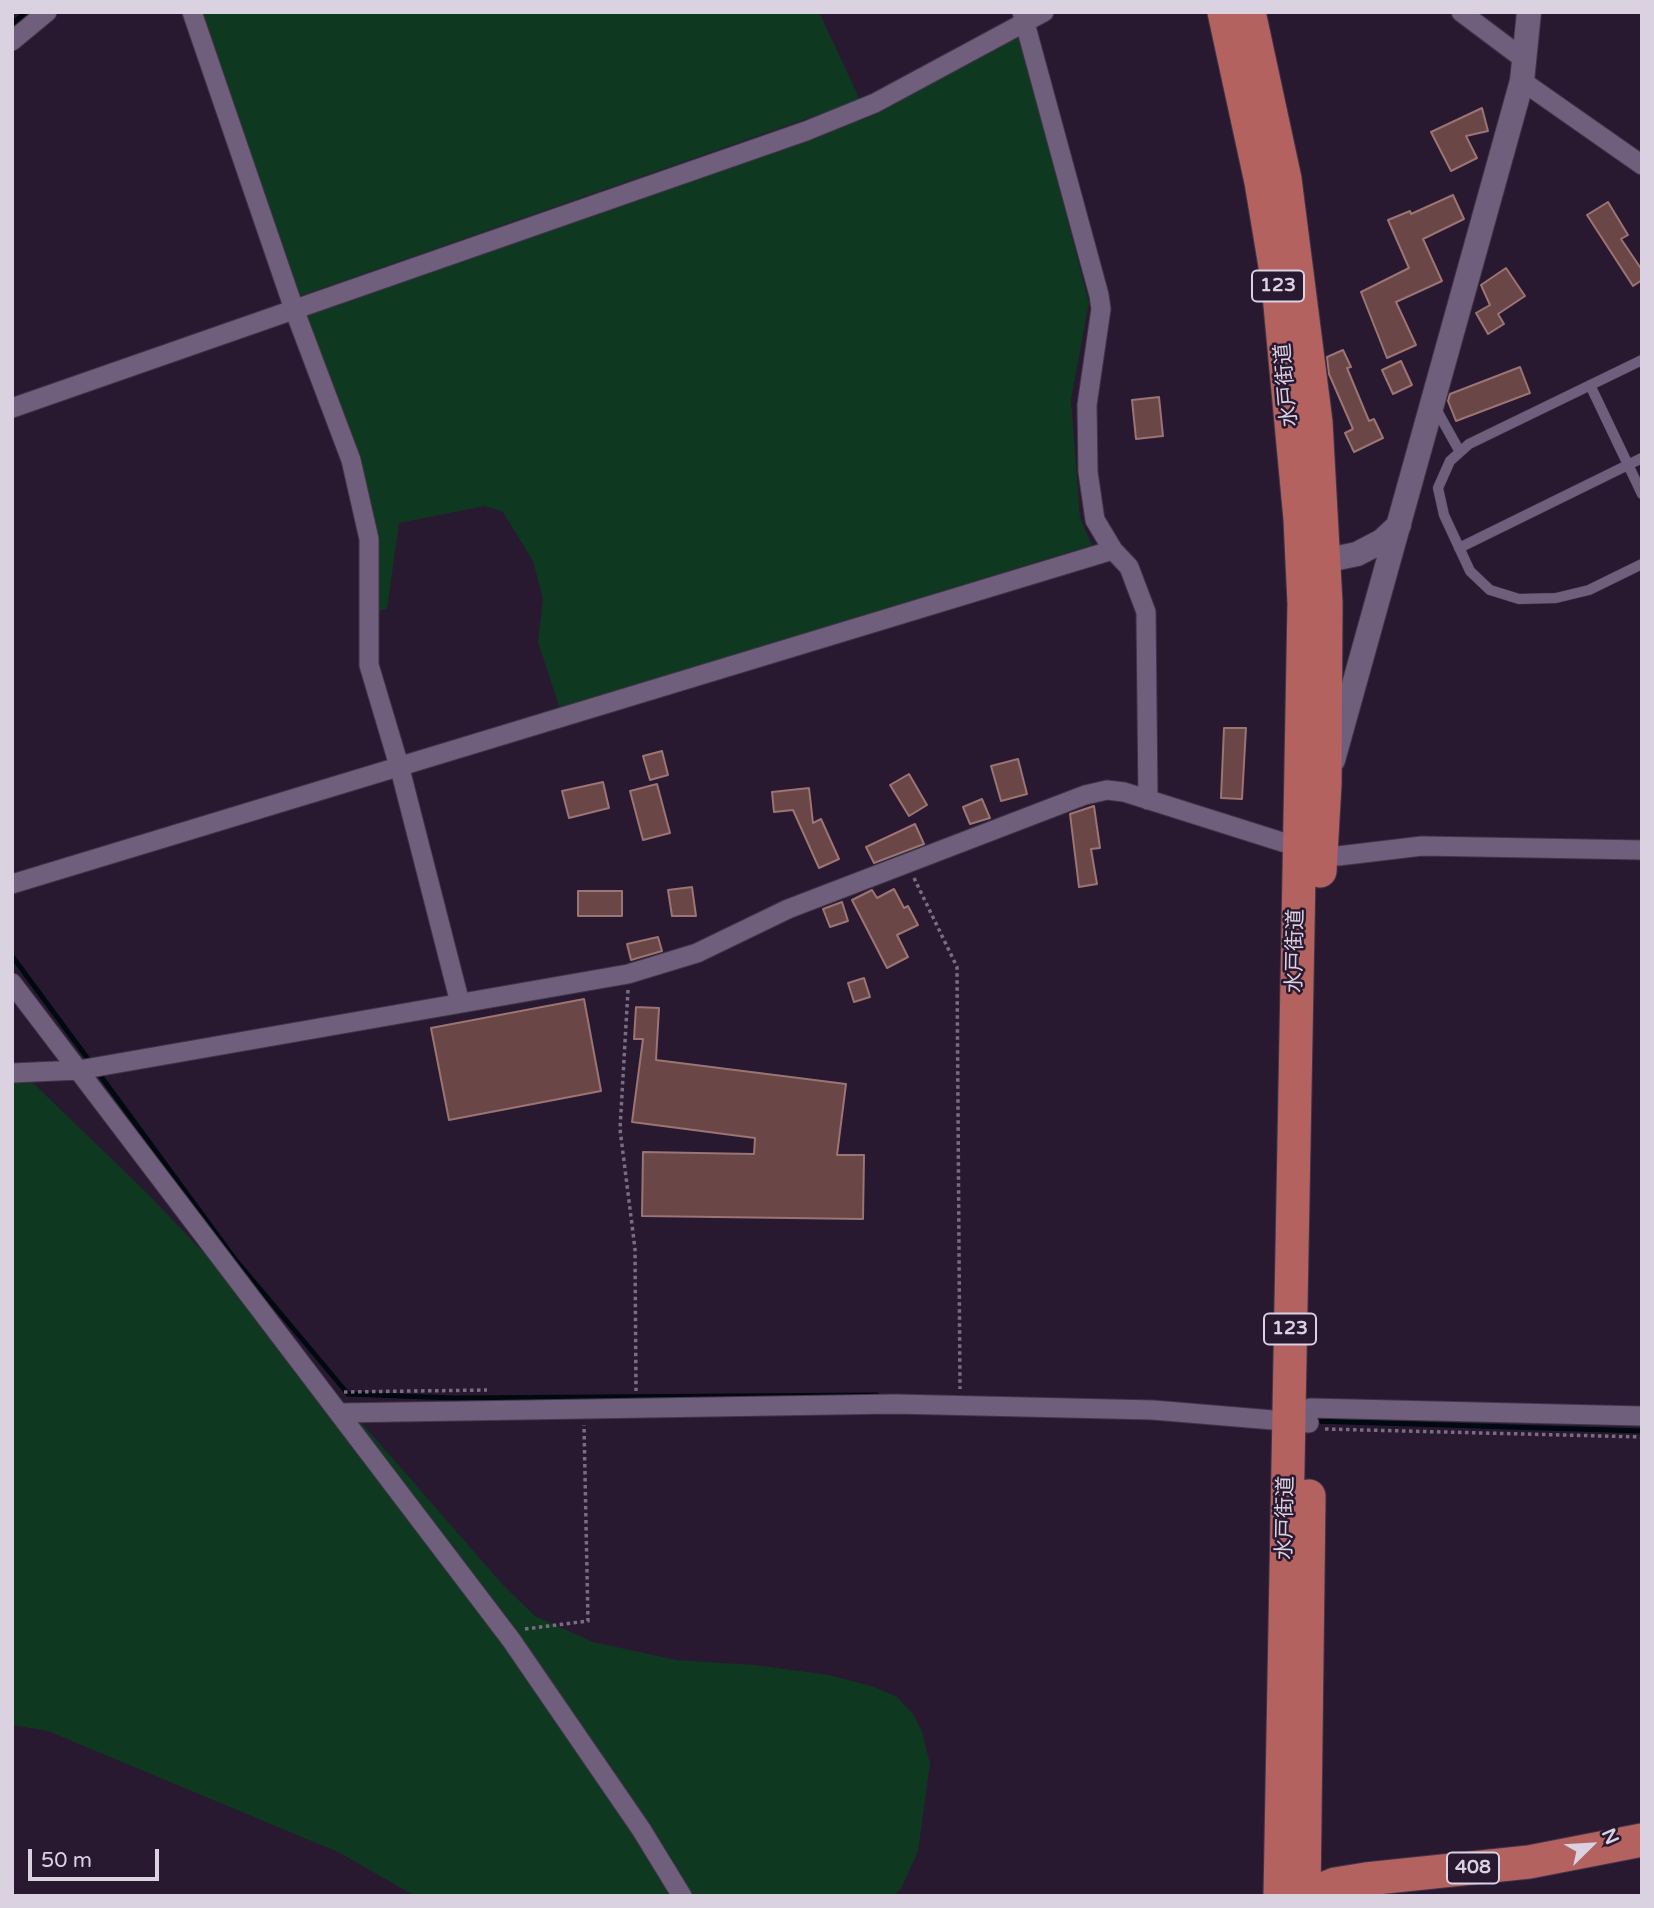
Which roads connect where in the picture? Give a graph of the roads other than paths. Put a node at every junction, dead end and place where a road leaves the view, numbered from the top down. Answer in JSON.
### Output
{"nodes":[{"id":1,"x":47,"y":12,"type":"edge"},
{"id":2,"x":192,"y":12,"type":"edge"},
{"id":3,"x":1044,"y":12,"type":"edge"},
{"id":4,"x":1224,"y":12,"type":"edge"},
{"id":5,"x":1249,"y":12,"type":"edge"},
{"id":6,"x":1461,"y":12,"type":"edge"},
{"id":7,"x":1529,"y":12,"type":"edge"},
{"id":8,"x":1024,"y":17,"type":"edge"},
{"id":9,"x":12,"y":41,"type":"edge"},
{"id":10,"x":1523,"y":70,"type":"junction"},
{"id":11,"x":1642,"y":165,"type":"edge"},
{"id":12,"x":294,"y":309,"type":"junction"},
{"id":13,"x":1642,"y":360,"type":"edge"},
{"id":14,"x":1590,"y":385,"type":"junction"},
{"id":15,"x":1432,"y":403,"type":"junction"},
{"id":16,"x":12,"y":408,"type":"edge"},
{"id":17,"x":1460,"y":452,"type":"junction"},
{"id":18,"x":1642,"y":458,"type":"edge"},
{"id":19,"x":1628,"y":466,"type":"junction"},
{"id":20,"x":1642,"y":494,"type":"edge"},
{"id":21,"x":1399,"y":525,"type":"junction"},
{"id":22,"x":1459,"y":548,"type":"junction"},
{"id":23,"x":1114,"y":551,"type":"junction"},
{"id":24,"x":1314,"y":564,"type":"junction"},
{"id":25,"x":1642,"y":564,"type":"edge"},
{"id":26,"x":400,"y":769,"type":"junction"},
{"id":27,"x":1325,"y":784,"type":"junction"},
{"id":28,"x":1148,"y":800,"type":"junction"},
{"id":29,"x":1309,"y":849,"type":"junction"},
{"id":30,"x":1642,"y":850,"type":"edge"},
{"id":31,"x":13,"y":880,"type":"edge"},
{"id":32,"x":12,"y":983,"type":"edge"},
{"id":33,"x":460,"y":1003,"type":"junction"},
{"id":34,"x":79,"y":1070,"type":"junction"},
{"id":35,"x":12,"y":1073,"type":"edge"},
{"id":36,"x":339,"y":1413,"type":"junction"},
{"id":37,"x":1642,"y":1416,"type":"edge"},
{"id":38,"x":1304,"y":1420,"type":"junction"},
{"id":39,"x":1642,"y":1840,"type":"edge"},
{"id":40,"x":1381,"y":1886,"type":"edge"},
{"id":41,"x":682,"y":1896,"type":"edge"},
{"id":42,"x":1280,"y":1896,"type":"edge"},
{"id":43,"x":1304,"y":1896,"type":"edge"}],
"edges":[{"from":1,"to":9,"type":"street"},
{"from":2,"to":12,"type":"street"},
{"from":3,"to":8,"type":"street"},
{"from":4,"to":24,"type":"highway","name":"水戸街道","number":"123"},
{"from":5,"to":24,"type":"highway","name":"水戸街道","number":"123"},
{"from":6,"to":10,"type":"street"},
{"from":7,"to":10,"type":"street"},
{"from":8,"to":12,"type":"street"},
{"from":8,"to":23,"type":"street"},
{"from":10,"to":11,"type":"street"},
{"from":10,"to":15,"type":"street"},
{"from":12,"to":16,"type":"street"},
{"from":12,"to":26,"type":"street"},
{"from":13,"to":14,"type":"lane"},
{"from":14,"to":17,"type":"lane"},
{"from":14,"to":19,"type":"lane"},
{"from":15,"to":17,"type":"lane"},
{"from":15,"to":21,"type":"street"},
{"from":17,"to":22,"type":"lane"},
{"from":18,"to":19,"type":"lane"},
{"from":19,"to":20,"type":"lane"},
{"from":19,"to":22,"type":"lane"},
{"from":21,"to":24,"type":"street"},
{"from":21,"to":27,"type":"street"},
{"from":22,"to":25,"type":"lane"},
{"from":23,"to":26,"type":"street"},
{"from":23,"to":28,"type":"street"},
{"from":24,"to":27,"type":"highway","name":"水戸街道","number":"123"},
{"from":24,"to":29,"type":"highway","name":"水戸街道","number":"123"},
{"from":26,"to":31,"type":"street"},
{"from":26,"to":33,"type":"street"},
{"from":27,"to":29,"type":"highway","name":"水戸街道","number":"123"},
{"from":28,"to":29,"type":"street"},
{"from":28,"to":33,"type":"street"},
{"from":29,"to":30,"type":"street"},
{"from":29,"to":38,"type":"highway","name":"水戸街道","number":"123"},
{"from":32,"to":34,"type":"street"},
{"from":33,"to":34,"type":"street"},
{"from":34,"to":35,"type":"street"},
{"from":34,"to":36,"type":"street"},
{"from":36,"to":38,"type":"street"},
{"from":36,"to":41,"type":"street"},
{"from":37,"to":38,"type":"street"},
{"from":38,"to":42,"type":"highway","name":"水戸街道","number":"123"},
{"from":38,"to":43,"type":"highway","name":"水戸街道","number":"123"},
{"from":39,"to":40,"type":"highway","number":"408"},
{"from":40,"to":43,"type":"highway","number":"408"}]}
